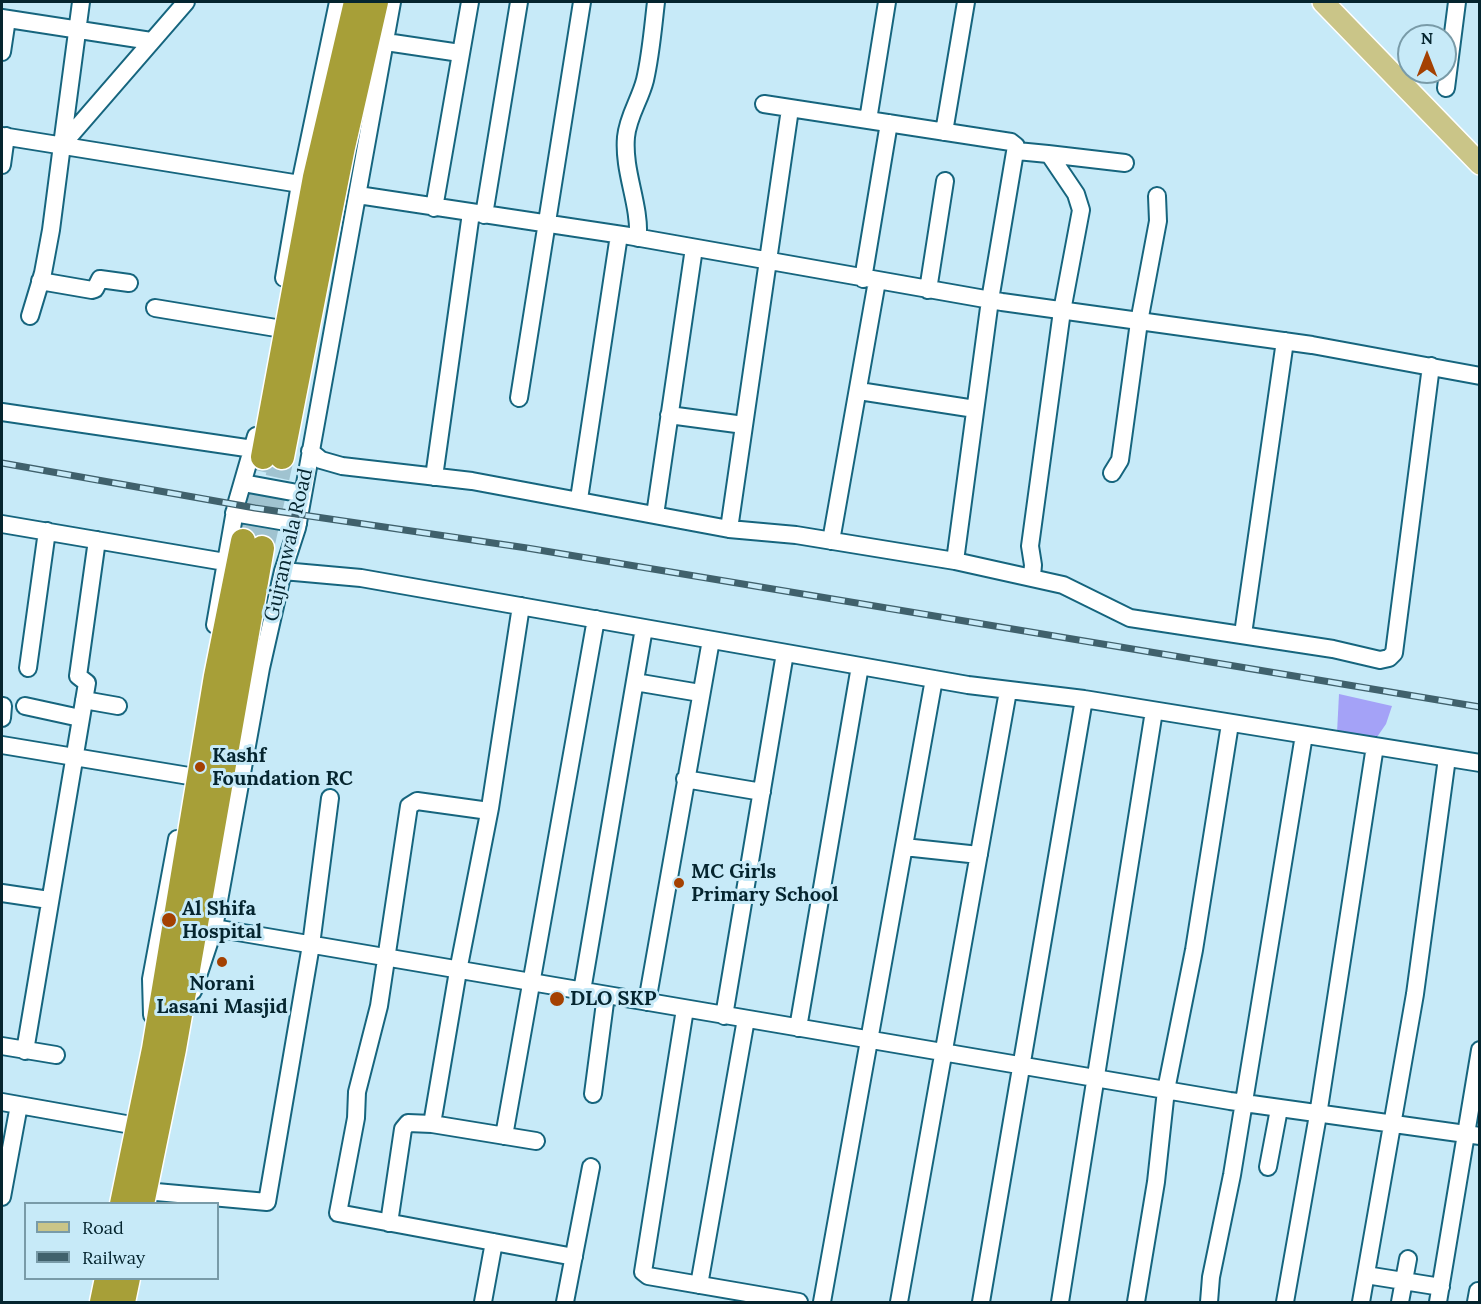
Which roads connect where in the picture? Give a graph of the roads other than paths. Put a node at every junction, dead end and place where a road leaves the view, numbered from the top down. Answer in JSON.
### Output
{"nodes":[{"id":1,"x":81,"y":2,"type":"edge"},
{"id":2,"x":180,"y":2,"type":"edge"},
{"id":3,"x":338,"y":2,"type":"edge"},
{"id":4,"x":356,"y":2,"type":"edge"},
{"id":5,"x":376,"y":2,"type":"edge"},
{"id":6,"x":392,"y":2,"type":"edge"},
{"id":7,"x":470,"y":2,"type":"edge"},
{"id":8,"x":519,"y":2,"type":"edge"},
{"id":9,"x":582,"y":2,"type":"edge"},
{"id":10,"x":656,"y":2,"type":"edge"},
{"id":11,"x":887,"y":2,"type":"edge"},
{"id":12,"x":966,"y":2,"type":"edge"},
{"id":13,"x":1323,"y":2,"type":"edge"},
{"id":14,"x":1457,"y":2,"type":"edge"},
{"id":15,"x":4,"y":19,"type":"edge"},
{"id":16,"x":76,"y":30,"type":"junction"},
{"id":17,"x":151,"y":41,"type":"junction"},
{"id":18,"x":386,"y":42,"type":"junction"},
{"id":19,"x":2,"y":52,"type":"edge"},
{"id":20,"x":460,"y":53,"type":"junction"},
{"id":21,"x":1446,"y":88,"type":"dead end"},
{"id":22,"x":764,"y":104,"type":"dead end"},
{"id":23,"x":790,"y":109,"type":"junction"},
{"id":24,"x":868,"y":120,"type":"junction"},
{"id":25,"x":889,"y":123,"type":"junction"},
{"id":26,"x":944,"y":132,"type":"junction"},
{"id":27,"x":4,"y":136,"type":"edge"},
{"id":28,"x":62,"y":145,"type":"junction"},
{"id":29,"x":1017,"y":151,"type":"junction"},
{"id":30,"x":1048,"y":154,"type":"junction"},
{"id":31,"x":1125,"y":163,"type":"dead end"},
{"id":32,"x":1479,"y":164,"type":"edge"},
{"id":33,"x":2,"y":165,"type":"edge"},
{"id":34,"x":945,"y":181,"type":"dead end"},
{"id":35,"x":300,"y":184,"type":"junction"},
{"id":36,"x":358,"y":195,"type":"junction"},
{"id":37,"x":1157,"y":196,"type":"dead end"},
{"id":38,"x":434,"y":208,"type":"junction"},
{"id":39,"x":478,"y":214,"type":"junction"},
{"id":40,"x":547,"y":224,"type":"junction"},
{"id":41,"x":619,"y":235,"type":"junction"},
{"id":42,"x":638,"y":238,"type":"junction"},
{"id":43,"x":694,"y":248,"type":"junction"},
{"id":44,"x":768,"y":261,"type":"junction"},
{"id":45,"x":870,"y":280,"type":"junction"},
{"id":46,"x":40,"y":281,"type":"junction"},
{"id":47,"x":129,"y":283,"type":"dead end"},
{"id":48,"x":928,"y":290,"type":"junction"},
{"id":49,"x":990,"y":300,"type":"junction"},
{"id":50,"x":155,"y":308,"type":"dead end"},
{"id":51,"x":1062,"y":311,"type":"junction"},
{"id":52,"x":30,"y":316,"type":"dead end"},
{"id":53,"x":1139,"y":322,"type":"junction"},
{"id":54,"x":276,"y":328,"type":"junction"},
{"id":55,"x":1285,"y":341,"type":"junction"},
{"id":56,"x":1431,"y":366,"type":"junction"},
{"id":57,"x":1479,"y":376,"type":"edge"},
{"id":58,"x":859,"y":391,"type":"junction"},
{"id":59,"x":519,"y":398,"type":"dead end"},
{"id":60,"x":975,"y":409,"type":"junction"},
{"id":61,"x":2,"y":412,"type":"edge"},
{"id":62,"x":669,"y":415,"type":"junction"},
{"id":63,"x":744,"y":426,"type":"junction"},
{"id":64,"x":310,"y":451,"type":"junction"},
{"id":65,"x":266,"y":455,"type":"junction"},
{"id":66,"x":1112,"y":473,"type":"dead end"},
{"id":67,"x":434,"y":477,"type":"junction"},
{"id":68,"x":243,"y":483,"type":"junction"},
{"id":69,"x":303,"y":494,"type":"junction"},
{"id":70,"x":579,"y":499,"type":"junction"},
{"id":71,"x":234,"y":513,"type":"junction"},
{"id":72,"x":655,"y":515,"type":"junction"},
{"id":73,"x":2,"y":524,"type":"edge"},
{"id":74,"x":298,"y":524,"type":"junction"},
{"id":75,"x":729,"y":529,"type":"junction"},
{"id":76,"x":47,"y":531,"type":"junction"},
{"id":77,"x":97,"y":540,"type":"junction"},
{"id":78,"x":831,"y":541,"type":"junction"},
{"id":79,"x":252,"y":545,"type":"tunnel mouth"},
{"id":80,"x":955,"y":561,"type":"junction"},
{"id":81,"x":225,"y":562,"type":"junction"},
{"id":82,"x":283,"y":571,"type":"junction"},
{"id":83,"x":1032,"y":576,"type":"junction"},
{"id":84,"x":521,"y":606,"type":"junction"},
{"id":85,"x":596,"y":620,"type":"junction"},
{"id":86,"x":644,"y":628,"type":"junction"},
{"id":87,"x":1243,"y":634,"type":"junction"},
{"id":88,"x":711,"y":640,"type":"junction"},
{"id":89,"x":785,"y":653,"type":"junction"},
{"id":90,"x":860,"y":666,"type":"junction"},
{"id":91,"x":28,"y":668,"type":"dead end"},
{"id":92,"x":934,"y":679,"type":"junction"},
{"id":93,"x":635,"y":682,"type":"junction"},
{"id":94,"x":1008,"y":691,"type":"junction"},
{"id":95,"x":700,"y":693,"type":"junction"},
{"id":96,"x":1084,"y":699,"type":"junction"},
{"id":97,"x":84,"y":700,"type":"junction"},
{"id":98,"x":25,"y":706,"type":"dead end"},
{"id":99,"x":118,"y":706,"type":"dead end"},
{"id":100,"x":1154,"y":711,"type":"junction"},
{"id":101,"x":80,"y":718,"type":"junction"},
{"id":102,"x":1230,"y":724,"type":"junction"},
{"id":103,"x":1304,"y":735,"type":"junction"},
{"id":104,"x":2,"y":745,"type":"edge"},
{"id":105,"x":1375,"y":746,"type":"junction"},
{"id":106,"x":73,"y":757,"type":"junction"},
{"id":107,"x":1447,"y":758,"type":"junction"},
{"id":108,"x":1479,"y":763,"type":"edge"},
{"id":109,"x":189,"y":776,"type":"junction"},
{"id":110,"x":685,"y":779,"type":"junction"},
{"id":111,"x":762,"y":792,"type":"junction"},
{"id":112,"x":330,"y":798,"type":"dead end"},
{"id":113,"x":489,"y":811,"type":"junction"},
{"id":114,"x":904,"y":847,"type":"junction"},
{"id":115,"x":979,"y":855,"type":"junction"},
{"id":116,"x":2,"y":893,"type":"edge"},
{"id":117,"x":49,"y":900,"type":"junction"},
{"id":118,"x":214,"y":928,"type":"junction"},
{"id":119,"x":311,"y":945,"type":"junction"},
{"id":120,"x":385,"y":958,"type":"junction"},
{"id":121,"x":458,"y":970,"type":"junction"},
{"id":122,"x":532,"y":983,"type":"junction"},
{"id":123,"x":582,"y":992,"type":"junction"},
{"id":124,"x":606,"y":996,"type":"junction"},
{"id":125,"x":647,"y":1002,"type":"junction"},
{"id":126,"x":685,"y":1009,"type":"junction"},
{"id":127,"x":724,"y":1016,"type":"junction"},
{"id":128,"x":746,"y":1019,"type":"junction"},
{"id":129,"x":798,"y":1028,"type":"junction"},
{"id":130,"x":870,"y":1040,"type":"junction"},
{"id":131,"x":2,"y":1046,"type":"edge"},
{"id":132,"x":164,"y":1049,"type":"junction"},
{"id":133,"x":1479,"y":1050,"type":"edge"},
{"id":134,"x":26,"y":1051,"type":"junction"},
{"id":135,"x":944,"y":1053,"type":"junction"},
{"id":136,"x":56,"y":1055,"type":"dead end"},
{"id":137,"x":1022,"y":1066,"type":"junction"},
{"id":138,"x":1096,"y":1079,"type":"junction"},
{"id":139,"x":1166,"y":1090,"type":"junction"},
{"id":140,"x":593,"y":1094,"type":"dead end"},
{"id":141,"x":2,"y":1102,"type":"edge"},
{"id":142,"x":1242,"y":1103,"type":"junction"},
{"id":143,"x":19,"y":1105,"type":"junction"},
{"id":144,"x":1279,"y":1109,"type":"junction"},
{"id":145,"x":1318,"y":1115,"type":"junction"},
{"id":146,"x":432,"y":1124,"type":"junction"},
{"id":147,"x":137,"y":1126,"type":"junction"},
{"id":148,"x":1394,"y":1126,"type":"junction"},
{"id":149,"x":1473,"y":1135,"type":"edge"},
{"id":150,"x":504,"y":1136,"type":"junction"},
{"id":151,"x":536,"y":1141,"type":"dead end"},
{"id":152,"x":591,"y":1167,"type":"dead end"},
{"id":153,"x":1268,"y":1167,"type":"dead end"},
{"id":154,"x":2,"y":1197,"type":"edge"},
{"id":155,"x":144,"y":1197,"type":"edge"},
{"id":156,"x":122,"y":1202,"type":"edge"},
{"id":157,"x":389,"y":1223,"type":"junction"},
{"id":158,"x":494,"y":1242,"type":"junction"},
{"id":159,"x":574,"y":1257,"type":"junction"},
{"id":160,"x":1408,"y":1259,"type":"dead end"},
{"id":161,"x":1366,"y":1275,"type":"junction"},
{"id":162,"x":107,"y":1280,"type":"edge"},
{"id":163,"x":128,"y":1280,"type":"edge"},
{"id":164,"x":1404,"y":1281,"type":"junction"},
{"id":165,"x":699,"y":1285,"type":"junction"},
{"id":166,"x":1439,"y":1295,"type":"edge"},
{"id":167,"x":102,"y":1302,"type":"edge"},
{"id":168,"x":123,"y":1302,"type":"edge"},
{"id":169,"x":483,"y":1302,"type":"edge"},
{"id":170,"x":565,"y":1302,"type":"edge"},
{"id":171,"x":799,"y":1302,"type":"edge"},
{"id":172,"x":822,"y":1302,"type":"edge"},
{"id":173,"x":899,"y":1302,"type":"edge"},
{"id":174,"x":981,"y":1302,"type":"edge"},
{"id":175,"x":1060,"y":1302,"type":"edge"},
{"id":176,"x":1136,"y":1302,"type":"edge"},
{"id":177,"x":1209,"y":1302,"type":"edge"},
{"id":178,"x":1285,"y":1302,"type":"edge"},
{"id":179,"x":1361,"y":1302,"type":"edge"},
{"id":180,"x":1400,"y":1302,"type":"edge"}],
"edges":[{"from":1,"to":16,"type":"street"},
{"from":2,"to":17,"type":"street"},
{"from":3,"to":35,"type":"street","name":"Gujranwala Road"},
{"from":4,"to":65,"type":"highway","name":"Gujranwala Road"},
{"from":5,"to":65,"type":"highway","name":"Gujranwala Road"},
{"from":6,"to":18,"type":"street","name":"Gujranwala Road"},
{"from":7,"to":20,"type":"street"},
{"from":8,"to":39,"type":"street"},
{"from":9,"to":40,"type":"street"},
{"from":10,"to":42,"type":"street"},
{"from":11,"to":24,"type":"street"},
{"from":12,"to":26,"type":"street"},
{"from":13,"to":32,"type":"main road"},
{"from":14,"to":21,"type":"street"},
{"from":15,"to":16,"type":"street"},
{"from":15,"to":19,"type":"street"},
{"from":16,"to":17,"type":"street"},
{"from":16,"to":28,"type":"street"},
{"from":17,"to":28,"type":"street"},
{"from":18,"to":20,"type":"street"},
{"from":18,"to":36,"type":"street","name":"Gujranwala Road"},
{"from":20,"to":38,"type":"street"},
{"from":22,"to":23,"type":"street"},
{"from":23,"to":24,"type":"street"},
{"from":23,"to":44,"type":"street"},
{"from":24,"to":25,"type":"street"},
{"from":25,"to":26,"type":"street"},
{"from":25,"to":45,"type":"street"},
{"from":26,"to":29,"type":"street"},
{"from":27,"to":28,"type":"street"},
{"from":27,"to":33,"type":"street"},
{"from":28,"to":35,"type":"street"},
{"from":28,"to":46,"type":"street"},
{"from":29,"to":30,"type":"street"},
{"from":29,"to":49,"type":"street"},
{"from":30,"to":31,"type":"street"},
{"from":30,"to":51,"type":"street"},
{"from":34,"to":48,"type":"street"},
{"from":35,"to":54,"type":"street","name":"Gujranwala Road"},
{"from":36,"to":38,"type":"street"},
{"from":36,"to":64,"type":"street","name":"Gujranwala Road"},
{"from":37,"to":53,"type":"street"},
{"from":38,"to":39,"type":"street"},
{"from":39,"to":40,"type":"street"},
{"from":39,"to":67,"type":"street"},
{"from":40,"to":41,"type":"street"},
{"from":40,"to":59,"type":"street"},
{"from":41,"to":42,"type":"street"},
{"from":41,"to":70,"type":"street"},
{"from":42,"to":43,"type":"street"},
{"from":43,"to":44,"type":"street"},
{"from":43,"to":62,"type":"street"},
{"from":44,"to":45,"type":"street"},
{"from":44,"to":63,"type":"street"},
{"from":45,"to":48,"type":"street"},
{"from":45,"to":58,"type":"street"},
{"from":46,"to":47,"type":"street"},
{"from":46,"to":52,"type":"street"},
{"from":48,"to":49,"type":"street"},
{"from":49,"to":51,"type":"street"},
{"from":49,"to":60,"type":"street"},
{"from":50,"to":54,"type":"street"},
{"from":51,"to":53,"type":"street"},
{"from":51,"to":83,"type":"street"},
{"from":53,"to":55,"type":"street"},
{"from":53,"to":66,"type":"street"},
{"from":54,"to":65,"type":"street","name":"Gujranwala Road"},
{"from":55,"to":56,"type":"street"},
{"from":55,"to":87,"type":"street"},
{"from":56,"to":57,"type":"street"},
{"from":56,"to":87,"type":"street"},
{"from":58,"to":60,"type":"street"},
{"from":58,"to":78,"type":"street"},
{"from":60,"to":80,"type":"street"},
{"from":61,"to":65,"type":"street"},
{"from":62,"to":63,"type":"street"},
{"from":62,"to":72,"type":"street"},
{"from":63,"to":75,"type":"street"},
{"from":64,"to":67,"type":"street"},
{"from":64,"to":69,"type":"street","name":"Gujranwala Road"},
{"from":65,"to":68,"type":"street","name":"Gujranwala Road"},
{"from":67,"to":70,"type":"street"},
{"from":68,"to":69,"type":"street"},
{"from":68,"to":71,"type":"street","name":"Gujranwala Road"},
{"from":69,"to":74,"type":"street","name":"Gujranwala Road"},
{"from":70,"to":72,"type":"street"},
{"from":71,"to":74,"type":"street"},
{"from":71,"to":81,"type":"street","name":"Gujranwala Road"},
{"from":72,"to":75,"type":"street"},
{"from":73,"to":76,"type":"street"},
{"from":74,"to":82,"type":"street","name":"Gujranwala Road"},
{"from":75,"to":78,"type":"street"},
{"from":76,"to":77,"type":"street"},
{"from":76,"to":91,"type":"street"},
{"from":77,"to":81,"type":"street"},
{"from":77,"to":97,"type":"street"},
{"from":78,"to":80,"type":"street"},
{"from":79,"to":132,"type":"highway","name":"Gujranwala Road"},
{"from":80,"to":83,"type":"street"},
{"from":81,"to":109,"type":"street","name":"Gujranwala Road"},
{"from":82,"to":84,"type":"street"},
{"from":82,"to":118,"type":"street","name":"Gujranwala Road"},
{"from":83,"to":87,"type":"street"},
{"from":84,"to":85,"type":"street"},
{"from":84,"to":113,"type":"street"},
{"from":85,"to":86,"type":"street"},
{"from":85,"to":122,"type":"street"},
{"from":86,"to":88,"type":"street"},
{"from":86,"to":93,"type":"street"},
{"from":88,"to":89,"type":"street"},
{"from":88,"to":95,"type":"street"},
{"from":89,"to":90,"type":"street"},
{"from":89,"to":111,"type":"street"},
{"from":90,"to":92,"type":"street"},
{"from":90,"to":129,"type":"street"},
{"from":92,"to":94,"type":"street"},
{"from":92,"to":114,"type":"street"},
{"from":93,"to":95,"type":"street"},
{"from":93,"to":123,"type":"street"},
{"from":94,"to":96,"type":"street"},
{"from":94,"to":115,"type":"street"},
{"from":95,"to":110,"type":"street"},
{"from":96,"to":100,"type":"street"},
{"from":96,"to":137,"type":"street"},
{"from":97,"to":99,"type":"street"},
{"from":97,"to":101,"type":"street"},
{"from":98,"to":101,"type":"street"},
{"from":100,"to":102,"type":"street"},
{"from":100,"to":138,"type":"street"},
{"from":101,"to":106,"type":"street"},
{"from":102,"to":103,"type":"street"},
{"from":102,"to":139,"type":"street"},
{"from":103,"to":105,"type":"street"},
{"from":103,"to":142,"type":"street"},
{"from":104,"to":106,"type":"street"},
{"from":105,"to":107,"type":"street"},
{"from":105,"to":145,"type":"street"},
{"from":106,"to":109,"type":"street"},
{"from":106,"to":117,"type":"street"},
{"from":107,"to":108,"type":"street"},
{"from":107,"to":148,"type":"street"},
{"from":109,"to":132,"type":"street","name":"Gujranwala Road"},
{"from":110,"to":111,"type":"street"},
{"from":110,"to":125,"type":"street"},
{"from":111,"to":127,"type":"street"},
{"from":112,"to":119,"type":"street"},
{"from":113,"to":120,"type":"street"},
{"from":113,"to":121,"type":"street"},
{"from":114,"to":115,"type":"street"},
{"from":114,"to":130,"type":"street"},
{"from":115,"to":135,"type":"street"},
{"from":116,"to":117,"type":"street"},
{"from":117,"to":134,"type":"street"},
{"from":118,"to":119,"type":"street"},
{"from":118,"to":132,"type":"street","name":"Gujranwala Road"},
{"from":119,"to":120,"type":"street"},
{"from":119,"to":155,"type":"street"},
{"from":120,"to":121,"type":"street"},
{"from":120,"to":157,"type":"street"},
{"from":121,"to":122,"type":"street"},
{"from":121,"to":146,"type":"street"},
{"from":122,"to":123,"type":"street"},
{"from":122,"to":150,"type":"street"},
{"from":123,"to":124,"type":"street"},
{"from":124,"to":125,"type":"street"},
{"from":124,"to":140,"type":"street"},
{"from":125,"to":126,"type":"street"},
{"from":126,"to":127,"type":"street"},
{"from":126,"to":165,"type":"street"},
{"from":127,"to":128,"type":"street"},
{"from":128,"to":129,"type":"street"},
{"from":128,"to":165,"type":"street"},
{"from":129,"to":130,"type":"street"},
{"from":130,"to":135,"type":"street"},
{"from":130,"to":172,"type":"street"},
{"from":131,"to":134,"type":"street"},
{"from":132,"to":147,"type":"highway","name":"Gujranwala Road"},
{"from":132,"to":155,"type":"highway","name":"Gujranwala Road"},
{"from":133,"to":149,"type":"street"},
{"from":134,"to":136,"type":"street"},
{"from":135,"to":137,"type":"street"},
{"from":135,"to":173,"type":"street"},
{"from":137,"to":138,"type":"street"},
{"from":137,"to":174,"type":"street"},
{"from":138,"to":139,"type":"street"},
{"from":138,"to":175,"type":"street"},
{"from":139,"to":142,"type":"street"},
{"from":139,"to":176,"type":"street"},
{"from":141,"to":143,"type":"street"},
{"from":142,"to":144,"type":"street"},
{"from":142,"to":177,"type":"street"},
{"from":143,"to":147,"type":"street"},
{"from":143,"to":154,"type":"street"},
{"from":144,"to":145,"type":"street"},
{"from":144,"to":153,"type":"street"},
{"from":145,"to":148,"type":"street"},
{"from":145,"to":178,"type":"street"},
{"from":146,"to":150,"type":"street"},
{"from":146,"to":157,"type":"street"},
{"from":147,"to":156,"type":"highway","name":"Gujranwala Road"},
{"from":148,"to":149,"type":"street"},
{"from":148,"to":161,"type":"street"},
{"from":149,"to":166,"type":"street"},
{"from":150,"to":151,"type":"street"},
{"from":152,"to":159,"type":"street"},
{"from":157,"to":158,"type":"street"},
{"from":158,"to":159,"type":"street"},
{"from":158,"to":169,"type":"street"},
{"from":159,"to":170,"type":"street"},
{"from":160,"to":164,"type":"street"},
{"from":161,"to":164,"type":"street"},
{"from":161,"to":179,"type":"street"},
{"from":162,"to":167,"type":"highway"},
{"from":163,"to":168,"type":"highway"},
{"from":164,"to":166,"type":"street"},
{"from":164,"to":180,"type":"street"},
{"from":165,"to":171,"type":"street"}]}
